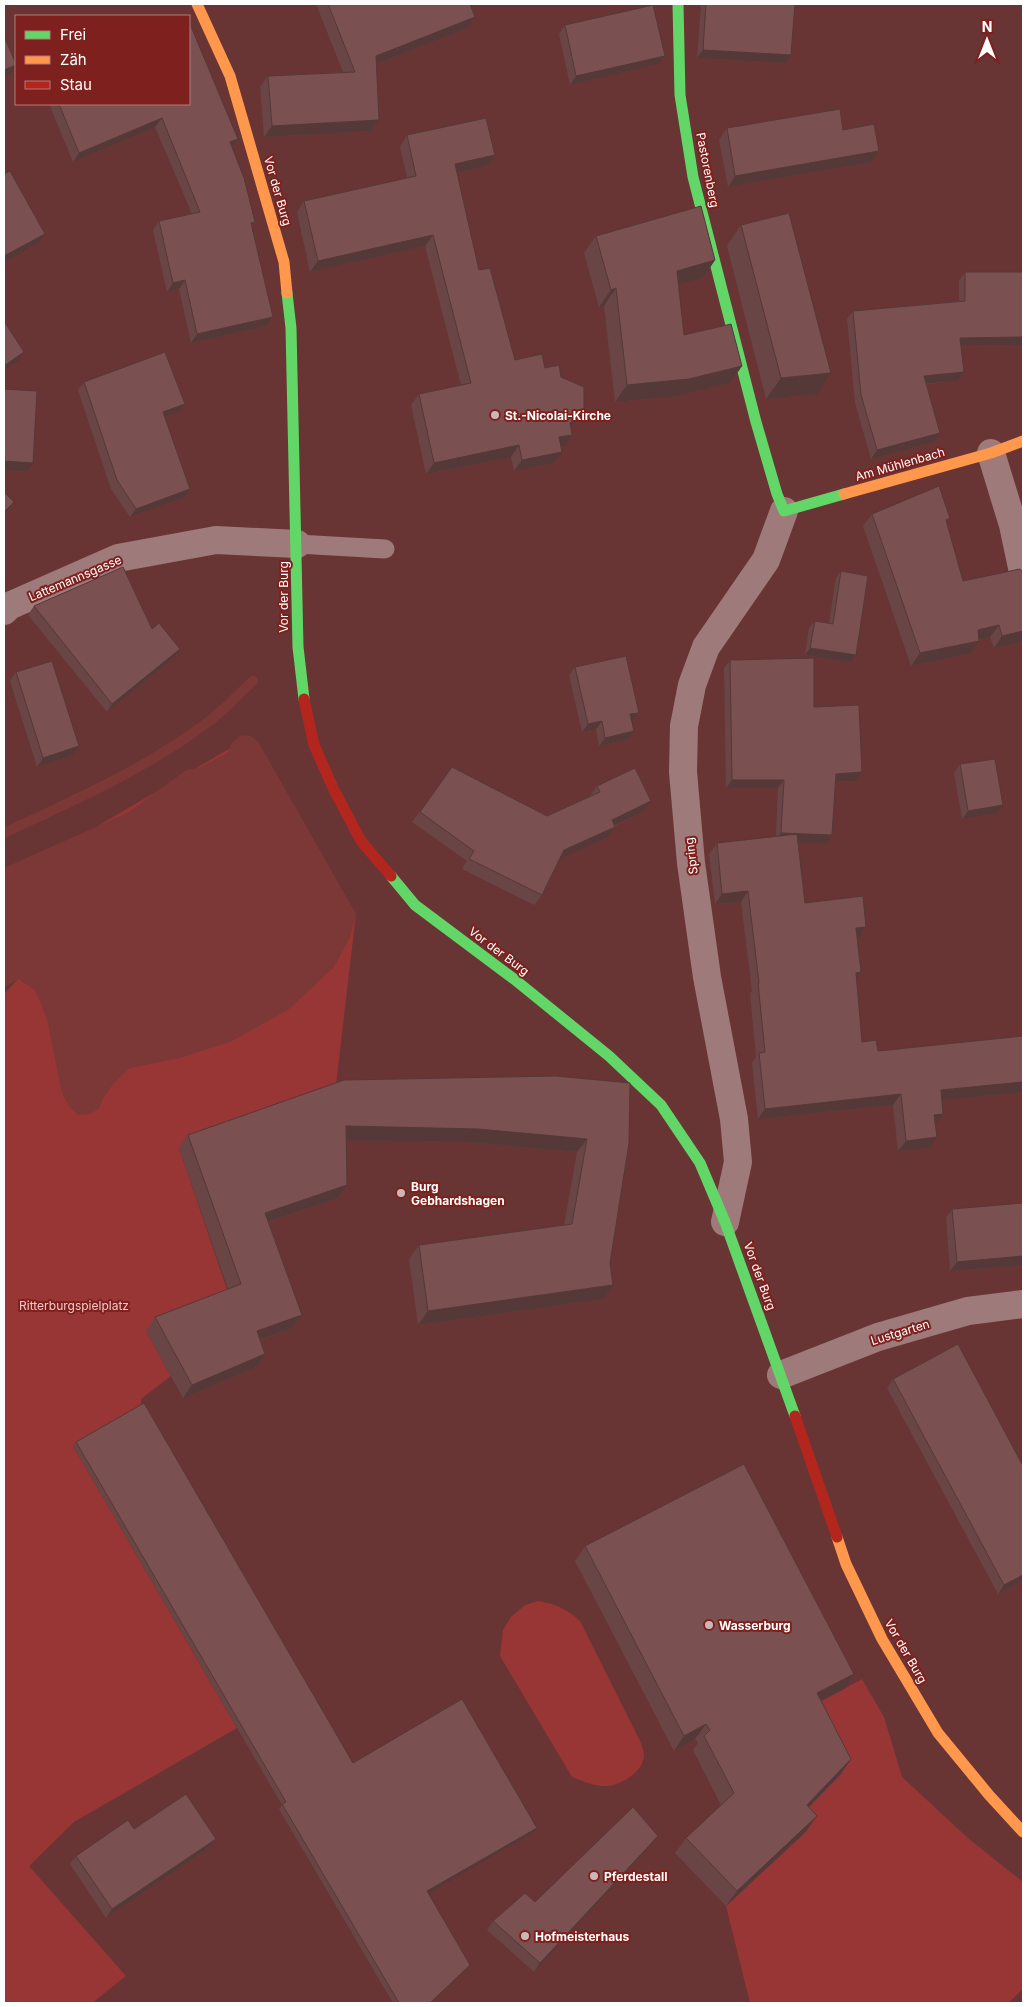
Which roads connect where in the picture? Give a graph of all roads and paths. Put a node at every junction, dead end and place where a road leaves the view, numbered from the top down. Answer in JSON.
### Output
{"nodes":[{"id":1,"x":678,"y":4,"type":"edge"},
{"id":2,"x":200,"y":5,"type":"edge"},
{"id":3,"x":1023,"y":441,"type":"edge"},
{"id":4,"x":991,"y":453,"type":"junction"},
{"id":5,"x":784,"y":511,"type":"junction"},
{"id":6,"x":297,"y":544,"type":"junction"},
{"id":7,"x":385,"y":549,"type":"dead end"},
{"id":8,"x":1023,"y":572,"type":"edge"},
{"id":9,"x":4,"y":611,"type":"edge"},
{"id":10,"x":725,"y":1222,"type":"junction"},
{"id":11,"x":1023,"y":1304,"type":"edge"},
{"id":12,"x":781,"y":1375,"type":"junction"},
{"id":13,"x":1023,"y":1832,"type":"edge"}],
"edges":[{"from":1,"to":5,"type":"main road","name":"Pastorenberg"},
{"from":2,"to":6,"type":"main road","name":"Vor der Burg"},
{"from":3,"to":4,"type":"main road","name":"Am Mühlenbach"},
{"from":4,"to":5,"type":"main road","name":"Am Mühlenbach"},
{"from":4,"to":8,"type":"street"},
{"from":5,"to":10,"type":"street","name":"Spring"},
{"from":6,"to":7,"type":"lane"},
{"from":6,"to":9,"type":"street","name":"Lattemannsgasse"},
{"from":6,"to":10,"type":"main road","name":"Vor der Burg"},
{"from":10,"to":12,"type":"main road","name":"Vor der Burg"},
{"from":11,"to":12,"type":"street","name":"Lustgarten"},
{"from":12,"to":13,"type":"main road","name":"Vor der Burg"}]}
